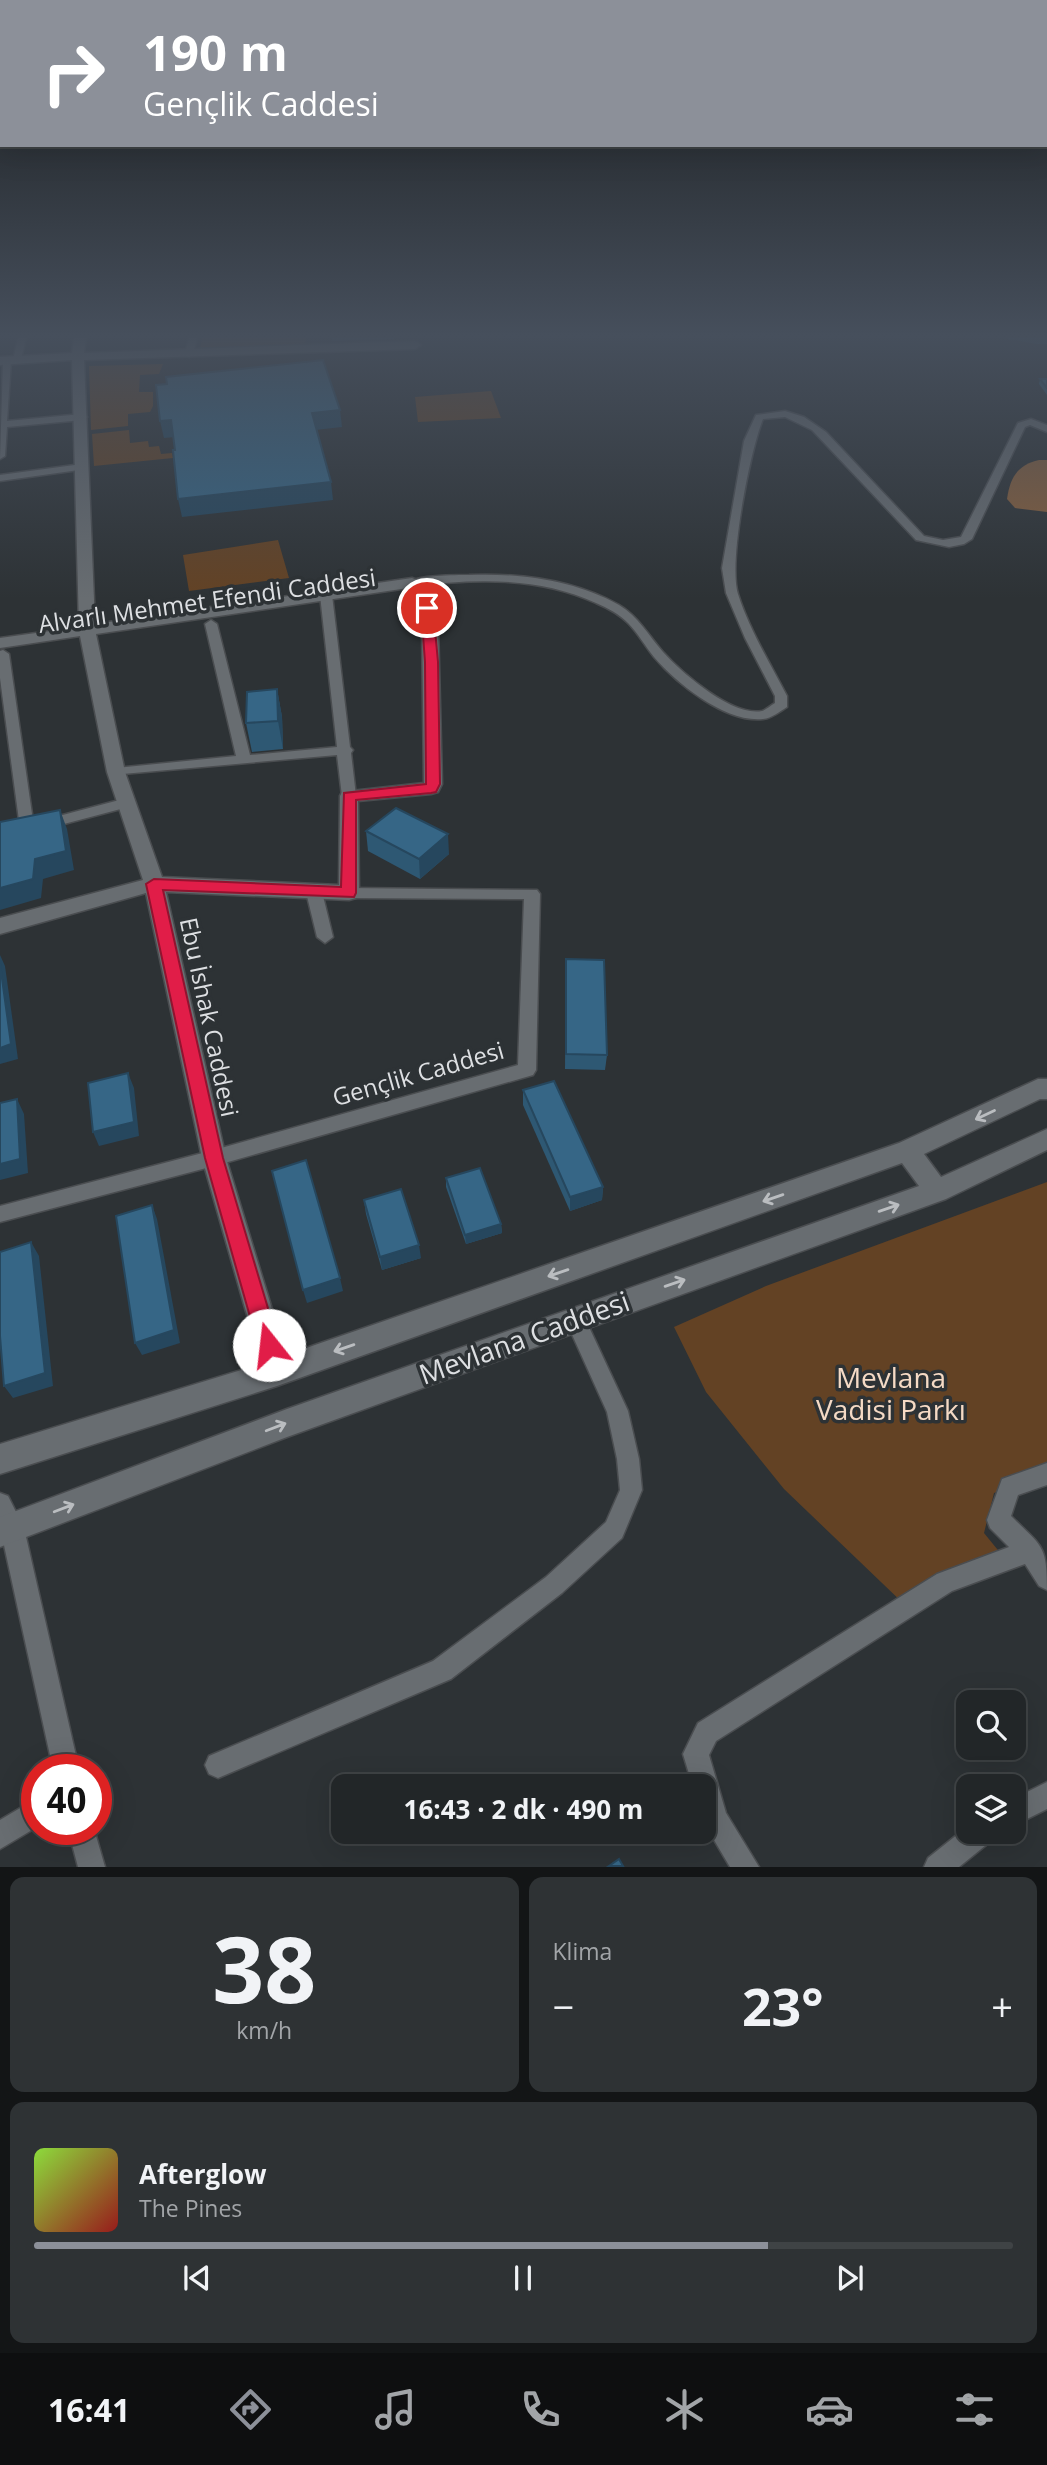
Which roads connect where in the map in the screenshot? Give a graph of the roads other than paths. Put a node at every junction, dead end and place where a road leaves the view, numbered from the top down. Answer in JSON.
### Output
{"nodes":[{"id":1,"x":3,"y":425,"type":"edge"},
{"id":2,"x":82,"y":425,"type":"edge"},
{"id":3,"x":756,"y":425,"type":"edge"},
{"id":4,"x":812,"y":425,"type":"edge"},
{"id":5,"x":1021,"y":425,"type":"edge"},
{"id":6,"x":0,"y":456,"type":"edge"},
{"id":7,"x":82,"y":467,"type":"junction"},
{"id":8,"x":0,"y":478,"type":"edge"},
{"id":9,"x":418,"y":588,"type":"junction"},
{"id":10,"x":328,"y":601,"type":"junction"},
{"id":11,"x":211,"y":624,"type":"junction"},
{"id":12,"x":89,"y":635,"type":"junction"},
{"id":13,"x":1,"y":651,"type":"edge"},
{"id":14,"x":346,"y":750,"type":"junction"},
{"id":15,"x":244,"y":760,"type":"junction"},
{"id":16,"x":116,"y":772,"type":"junction"},
{"id":17,"x":349,"y":796,"type":"junction"},
{"id":18,"x":127,"y":803,"type":"junction"},
{"id":19,"x":154,"y":884,"type":"junction"},
{"id":20,"x":314,"y":892,"type":"junction"},
{"id":21,"x":349,"y":893,"type":"junction"},
{"id":22,"x":0,"y":926,"type":"edge"},
{"id":23,"x":325,"y":937,"type":"dead end"},
{"id":24,"x":1047,"y":1089,"type":"edge"},
{"id":25,"x":1047,"y":1139,"type":"edge"},
{"id":26,"x":907,"y":1151,"type":"junction"},
{"id":27,"x":214,"y":1158,"type":"junction"},
{"id":28,"x":937,"y":1191,"type":"junction"},
{"id":29,"x":0,"y":1214,"type":"edge"},
{"id":30,"x":575,"y":1319,"type":"junction"},
{"id":31,"x":276,"y":1372,"type":"junction"},
{"id":32,"x":0,"y":1459,"type":"edge"},
{"id":33,"x":1047,"y":1474,"type":"edge"},
{"id":34,"x":0,"y":1504,"type":"edge"},
{"id":35,"x":7,"y":1530,"type":"edge"},
{"id":36,"x":1030,"y":1551,"type":"junction"},
{"id":37,"x":1047,"y":1578,"type":"edge"},
{"id":38,"x":62,"y":1754,"type":"edge"},
{"id":39,"x":218,"y":1765,"type":"dead end"},
{"id":40,"x":1047,"y":1795,"type":"edge"},
{"id":41,"x":1026,"y":1806,"type":"edge"},
{"id":42,"x":21,"y":1822,"type":"edge"},
{"id":43,"x":0,"y":1836,"type":"edge"},
{"id":44,"x":967,"y":1844,"type":"edge"},
{"id":45,"x":86,"y":1845,"type":"edge"},
{"id":46,"x":92,"y":1867,"type":"edge"},
{"id":47,"x":746,"y":1867,"type":"edge"},
{"id":48,"x":937,"y":1867,"type":"edge"}],
"edges":[{"from":1,"to":6,"type":"street"},
{"from":2,"to":7,"type":"street","name":"Ebu İshak Caddesi"},
{"from":3,"to":9,"type":"street"},
{"from":4,"to":5,"type":"street"},
{"from":7,"to":8,"type":"street"},
{"from":7,"to":12,"type":"street","name":"Ebu İshak Caddesi"},
{"from":9,"to":10,"type":"street","name":"Alvarlı Mehmet Efendi Caddesi"},
{"from":9,"to":17,"type":"street"},
{"from":10,"to":11,"type":"street","name":"Alvarlı Mehmet Efendi Caddesi"},
{"from":10,"to":12,"type":"street"},
{"from":10,"to":14,"type":"street"},
{"from":11,"to":12,"type":"street","name":"Alvarlı Mehmet Efendi Caddesi"},
{"from":11,"to":15,"type":"street"},
{"from":12,"to":13,"type":"street","name":"Alvarlı Mehmet Efendi Caddesi"},
{"from":12,"to":16,"type":"street","name":"Ebu İshak Caddesi"},
{"from":13,"to":18,"type":"street"},
{"from":14,"to":15,"type":"street"},
{"from":14,"to":17,"type":"street"},
{"from":15,"to":16,"type":"street"},
{"from":16,"to":18,"type":"street","name":"Ebu İshak Caddesi"},
{"from":17,"to":21,"type":"street"},
{"from":18,"to":19,"type":"street","name":"Ebu İshak Caddesi"},
{"from":19,"to":20,"type":"street","name":"Gençlik Caddesi"},
{"from":19,"to":22,"type":"street","name":"Gençlik Caddesi"},
{"from":19,"to":27,"type":"street","name":"Ebu İshak Caddesi"},
{"from":20,"to":21,"type":"street","name":"Gençlik Caddesi"},
{"from":20,"to":23,"type":"street"},
{"from":21,"to":27,"type":"street","name":"Gençlik Caddesi"},
{"from":24,"to":26,"type":"street","name":"Mevlana Caddesi","one_way":true},
{"from":25,"to":28,"type":"street","name":"Mevlana Caddesi"},
{"from":26,"to":28,"type":"street"},
{"from":26,"to":31,"type":"street","name":"Mevlana Caddesi","one_way":true},
{"from":27,"to":29,"type":"street","name":"Gençlik Caddesi"},
{"from":27,"to":31,"type":"street","name":"Ebu İshak Caddesi"},
{"from":30,"to":28,"type":"street","name":"Mevlana Caddesi","one_way":true},
{"from":35,"to":30,"type":"street","name":"Mevlana Caddesi","one_way":true},
{"from":30,"to":39,"type":"street"},
{"from":31,"to":32,"type":"street","name":"Mevlana Caddesi"},
{"from":33,"to":36,"type":"street"},
{"from":34,"to":35,"type":"street"},
{"from":35,"to":38,"type":"street"},
{"from":36,"to":37,"type":"street"},
{"from":36,"to":47,"type":"street"},
{"from":40,"to":41,"type":"street"},
{"from":42,"to":43,"type":"street"},
{"from":44,"to":48,"type":"street"},
{"from":45,"to":46,"type":"street"}]}
